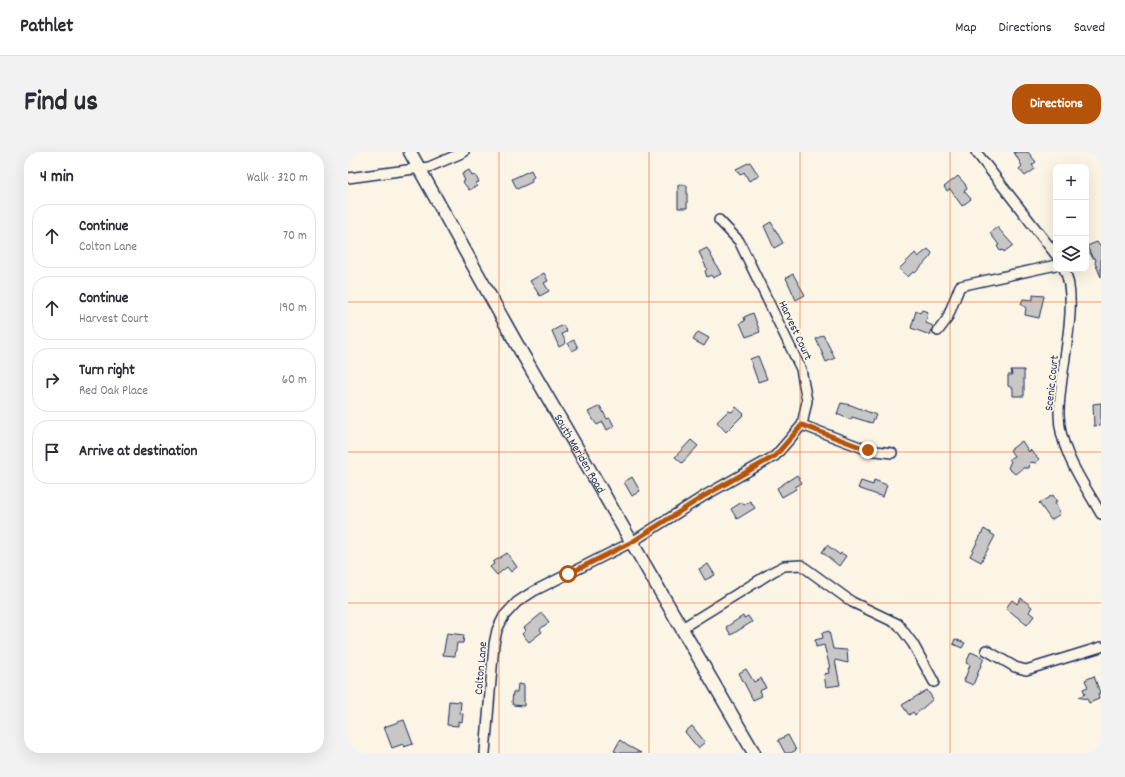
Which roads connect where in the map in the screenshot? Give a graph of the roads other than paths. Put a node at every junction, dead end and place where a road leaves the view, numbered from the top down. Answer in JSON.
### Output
{"nodes":[{"id":1,"x":410,"y":152,"type":"edge"},
{"id":2,"x":464,"y":152,"type":"edge"},
{"id":3,"x":976,"y":152,"type":"edge"},
{"id":4,"x":419,"y":168,"type":"junction"},
{"id":5,"x":348,"y":178,"type":"edge"},
{"id":6,"x":719,"y":220,"type":"dead end"},
{"id":7,"x":1053,"y":251,"type":"edge"},
{"id":8,"x":1053,"y":266,"type":"edge"},
{"id":9,"x":1065,"y":272,"type":"edge"},
{"id":10,"x":938,"y":331,"type":"dead end"},
{"id":11,"x":802,"y":425,"type":"junction"},
{"id":12,"x":892,"y":453,"type":"dead end"},
{"id":13,"x":1101,"y":514,"type":"edge"},
{"id":14,"x":632,"y":542,"type":"junction"},
{"id":15,"x":682,"y":628,"type":"junction"},
{"id":16,"x":1101,"y":647,"type":"edge"},
{"id":17,"x":986,"y":650,"type":"dead end"},
{"id":18,"x":934,"y":682,"type":"dead end"},
{"id":19,"x":486,"y":753,"type":"edge"},
{"id":20,"x":754,"y":753,"type":"edge"}],
"edges":[{"from":1,"to":4,"type":"main road","name":"South Meriden Road"},
{"from":2,"to":4,"type":"street"},
{"from":3,"to":7,"type":"street"},
{"from":4,"to":5,"type":"street"},
{"from":4,"to":14,"type":"main road","name":"South Meriden Road"},
{"from":6,"to":11,"type":"street","name":"Harvest Court"},
{"from":8,"to":10,"type":"street"},
{"from":9,"to":13,"type":"street","name":"Scenic Court"},
{"from":11,"to":12,"type":"street"},
{"from":11,"to":14,"type":"street","name":"Harvest Court"},
{"from":14,"to":15,"type":"main road","name":"South Meriden Road"},
{"from":14,"to":19,"type":"street","name":"Colton Lane"},
{"from":15,"to":18,"type":"street"},
{"from":15,"to":20,"type":"main road","name":"South Meriden Road"},
{"from":16,"to":17,"type":"street"}]}
